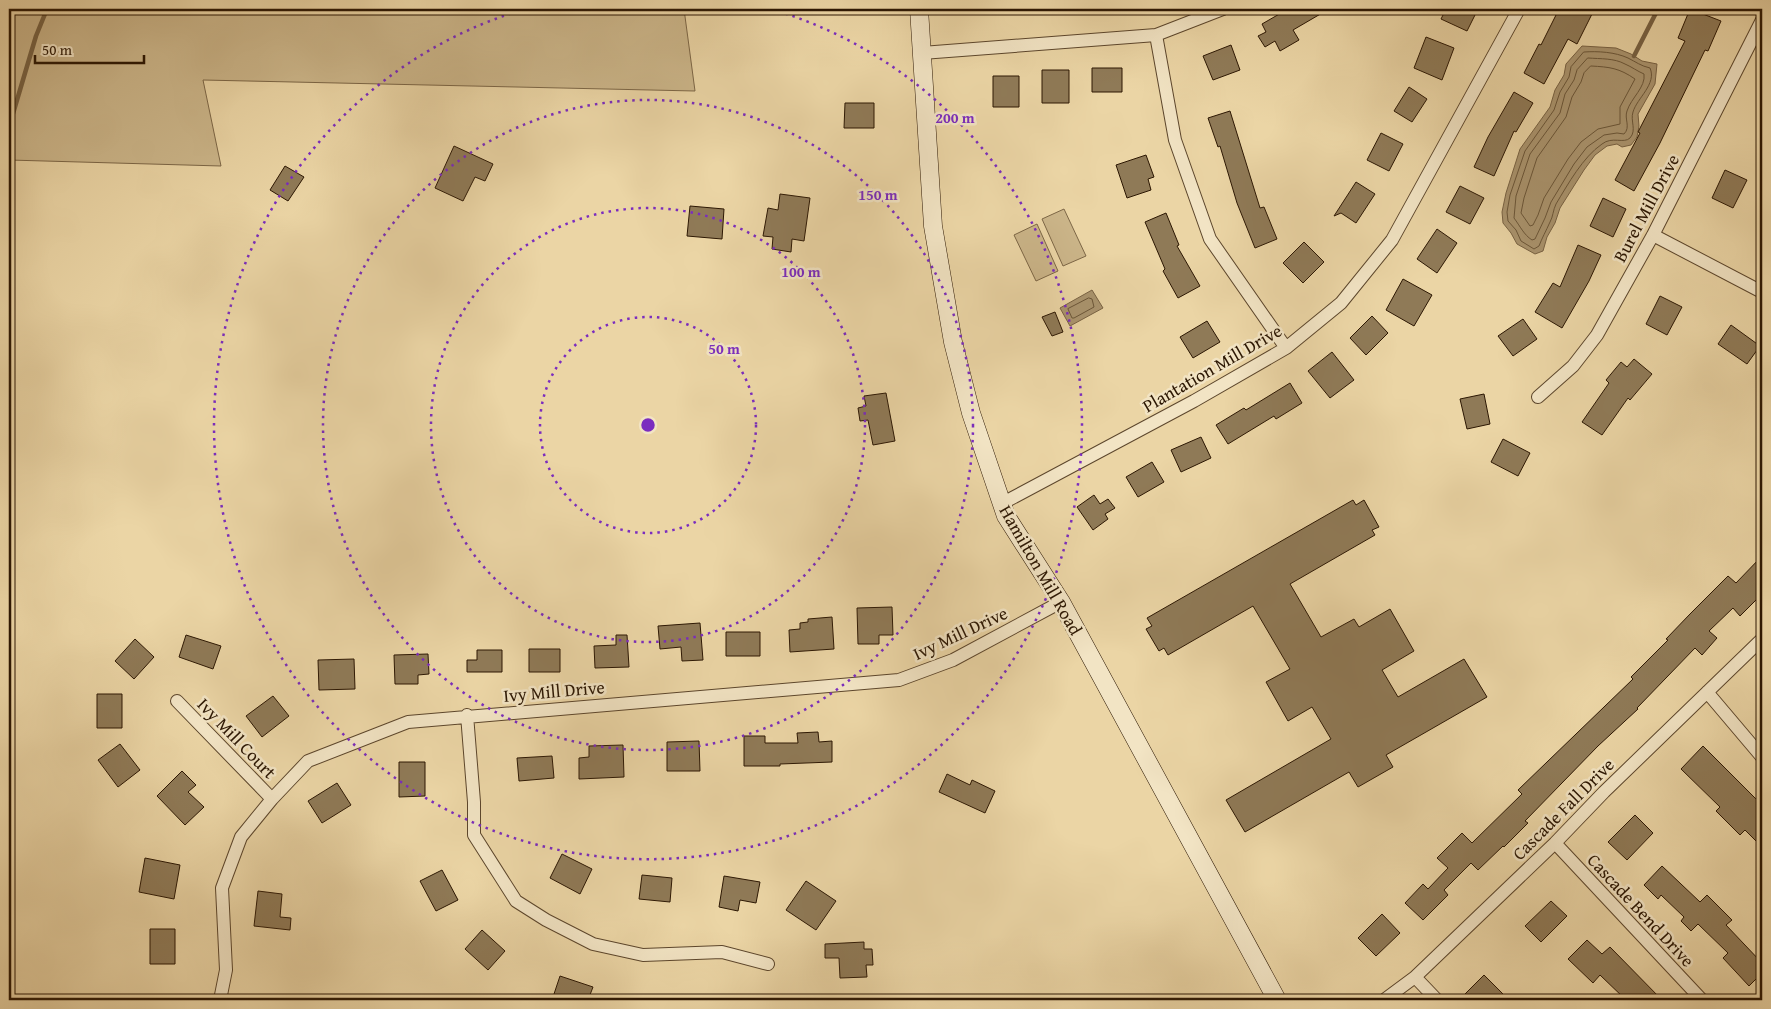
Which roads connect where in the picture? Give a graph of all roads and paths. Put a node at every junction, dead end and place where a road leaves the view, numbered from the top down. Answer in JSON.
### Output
{"nodes":[{"id":1,"x":919,"y":9,"type":"edge"},
{"id":2,"x":1223,"y":9,"type":"edge"},
{"id":3,"x":1520,"y":9,"type":"edge"},
{"id":4,"x":1762,"y":20,"type":"edge"},
{"id":5,"x":1156,"y":35,"type":"junction"},
{"id":6,"x":1759,"y":36,"type":"edge"},
{"id":7,"x":922,"y":53,"type":"junction"},
{"id":8,"x":1653,"y":236,"type":"junction"},
{"id":9,"x":1762,"y":292,"type":"edge"},
{"id":10,"x":1286,"y":348,"type":"junction"},
{"id":11,"x":1538,"y":397,"type":"dead end"},
{"id":12,"x":1001,"y":504,"type":"junction"},
{"id":13,"x":1061,"y":602,"type":"junction"},
{"id":14,"x":1762,"y":639,"type":"edge"},
{"id":15,"x":1707,"y":692,"type":"junction"},
{"id":16,"x":177,"y":701,"type":"dead end"},
{"id":17,"x":467,"y":716,"type":"junction"},
{"id":18,"x":1762,"y":758,"type":"edge"},
{"id":19,"x":272,"y":799,"type":"junction"},
{"id":20,"x":1555,"y":843,"type":"junction"},
{"id":21,"x":768,"y":964,"type":"dead end"},
{"id":22,"x":1415,"y":977,"type":"junction"},
{"id":23,"x":220,"y":1000,"type":"edge"},
{"id":24,"x":1277,"y":1000,"type":"edge"},
{"id":25,"x":1384,"y":1000,"type":"edge"},
{"id":26,"x":1437,"y":1000,"type":"edge"},
{"id":27,"x":1702,"y":1000,"type":"edge"}],
"edges":[{"from":1,"to":7,"type":"main road","name":"Hamilton Mill Road"},
{"from":2,"to":5,"type":"street"},
{"from":3,"to":10,"type":"street","name":"Plantation Mill Drive"},
{"from":4,"to":6,"type":"street","name":"Burel Mill Drive"},
{"from":5,"to":7,"type":"street"},
{"from":5,"to":10,"type":"street"},
{"from":6,"to":8,"type":"street","name":"Burel Mill Drive"},
{"from":7,"to":12,"type":"main road","name":"Hamilton Mill Road"},
{"from":8,"to":9,"type":"street"},
{"from":8,"to":11,"type":"street","name":"Burel Mill Drive"},
{"from":10,"to":12,"type":"street","name":"Plantation Mill Drive"},
{"from":12,"to":13,"type":"main road","name":"Hamilton Mill Road"},
{"from":13,"to":17,"type":"street","name":"Ivy Mill Drive"},
{"from":13,"to":24,"type":"main road","name":"Hamilton Mill Road"},
{"from":14,"to":15,"type":"street","name":"Cascade Fall Drive"},
{"from":15,"to":18,"type":"street"},
{"from":15,"to":20,"type":"street","name":"Cascade Fall Drive"},
{"from":16,"to":19,"type":"street","name":"Ivy Mill Court"},
{"from":17,"to":19,"type":"street","name":"Ivy Mill Drive"},
{"from":17,"to":21,"type":"street"},
{"from":19,"to":23,"type":"street","name":"Ivy Mill Drive"},
{"from":20,"to":22,"type":"street","name":"Cascade Fall Drive"},
{"from":20,"to":27,"type":"street","name":"Cascade Bend Drive"},
{"from":22,"to":25,"type":"street","name":"Cascade Fall Drive"},
{"from":22,"to":26,"type":"street"}]}
